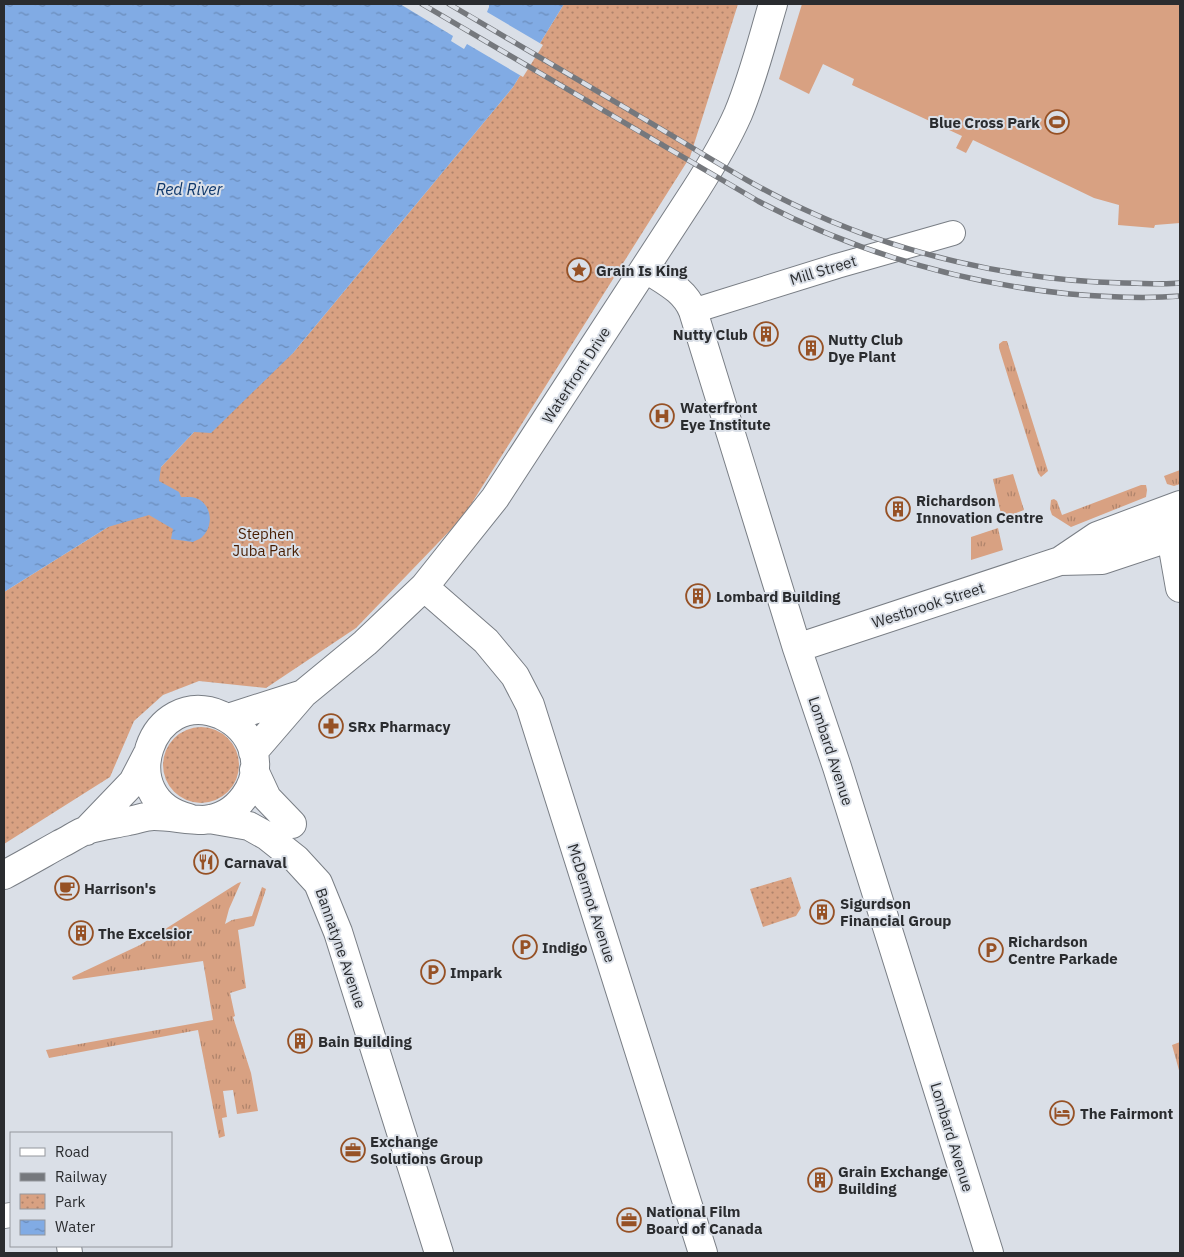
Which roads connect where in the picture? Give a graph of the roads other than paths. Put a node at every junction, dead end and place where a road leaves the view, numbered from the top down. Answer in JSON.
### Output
{"nodes":[{"id":1,"x":773,"y":4,"type":"edge"},
{"id":2,"x":953,"y":233,"type":"dead end"},
{"id":3,"x":644,"y":268,"type":"junction"},
{"id":4,"x":693,"y":311,"type":"junction"},
{"id":5,"x":1180,"y":505,"type":"edge"},
{"id":6,"x":1177,"y":528,"type":"edge"},
{"id":7,"x":1060,"y":561,"type":"junction"},
{"id":8,"x":424,"y":587,"type":"junction"},
{"id":9,"x":1180,"y":588,"type":"edge"},
{"id":10,"x":797,"y":648,"type":"junction"},
{"id":11,"x":303,"y":694,"type":"junction"},
{"id":12,"x":228,"y":718,"type":"junction"},
{"id":13,"x":147,"y":755,"type":"junction"},
{"id":14,"x":254,"y":761,"type":"junction"},
{"id":15,"x":199,"y":819,"type":"junction"},
{"id":16,"x":292,"y":824,"type":"dead end"},
{"id":17,"x":86,"y":831,"type":"junction"},
{"id":18,"x":4,"y":874,"type":"edge"},
{"id":19,"x":439,"y":1253,"type":"edge"},
{"id":20,"x":703,"y":1253,"type":"edge"},
{"id":21,"x":989,"y":1253,"type":"edge"}],
"edges":[{"from":1,"to":3,"type":"street","name":"Waterfront Drive"},
{"from":2,"to":4,"type":"street","name":"Mill Street"},
{"from":3,"to":4,"type":"street","name":"Lombard Avenue"},
{"from":3,"to":8,"type":"street","name":"Waterfront Drive"},
{"from":4,"to":10,"type":"street","name":"Lombard Avenue"},
{"from":5,"to":7,"type":"street","name":"Westbrook Street"},
{"from":6,"to":7,"type":"street","name":"Westbrook Street"},
{"from":6,"to":9,"type":"street"},
{"from":7,"to":10,"type":"street","name":"Westbrook Street"},
{"from":8,"to":11,"type":"street","name":"Waterfront Drive"},
{"from":8,"to":20,"type":"street","name":"McDermot Avenue"},
{"from":10,"to":21,"type":"street","name":"Lombard Avenue"},
{"from":11,"to":12,"type":"street","name":"Waterfront Drive"},
{"from":11,"to":14,"type":"street","name":"Waterfront Drive"},
{"from":12,"to":13,"type":"street","name":"Waterfront Drive"},
{"from":12,"to":14,"type":"street","name":"Waterfront Drive"},
{"from":13,"to":15,"type":"street","name":"Waterfront Drive"},
{"from":13,"to":17,"type":"street","name":"Waterfront Drive"},
{"from":14,"to":15,"type":"street","name":"Waterfront Drive"},
{"from":14,"to":16,"type":"street"},
{"from":15,"to":17,"type":"street","name":"Waterfront Drive"},
{"from":15,"to":19,"type":"street","name":"Bannatyne Avenue"},
{"from":17,"to":18,"type":"street","name":"Waterfront Drive"}]}
